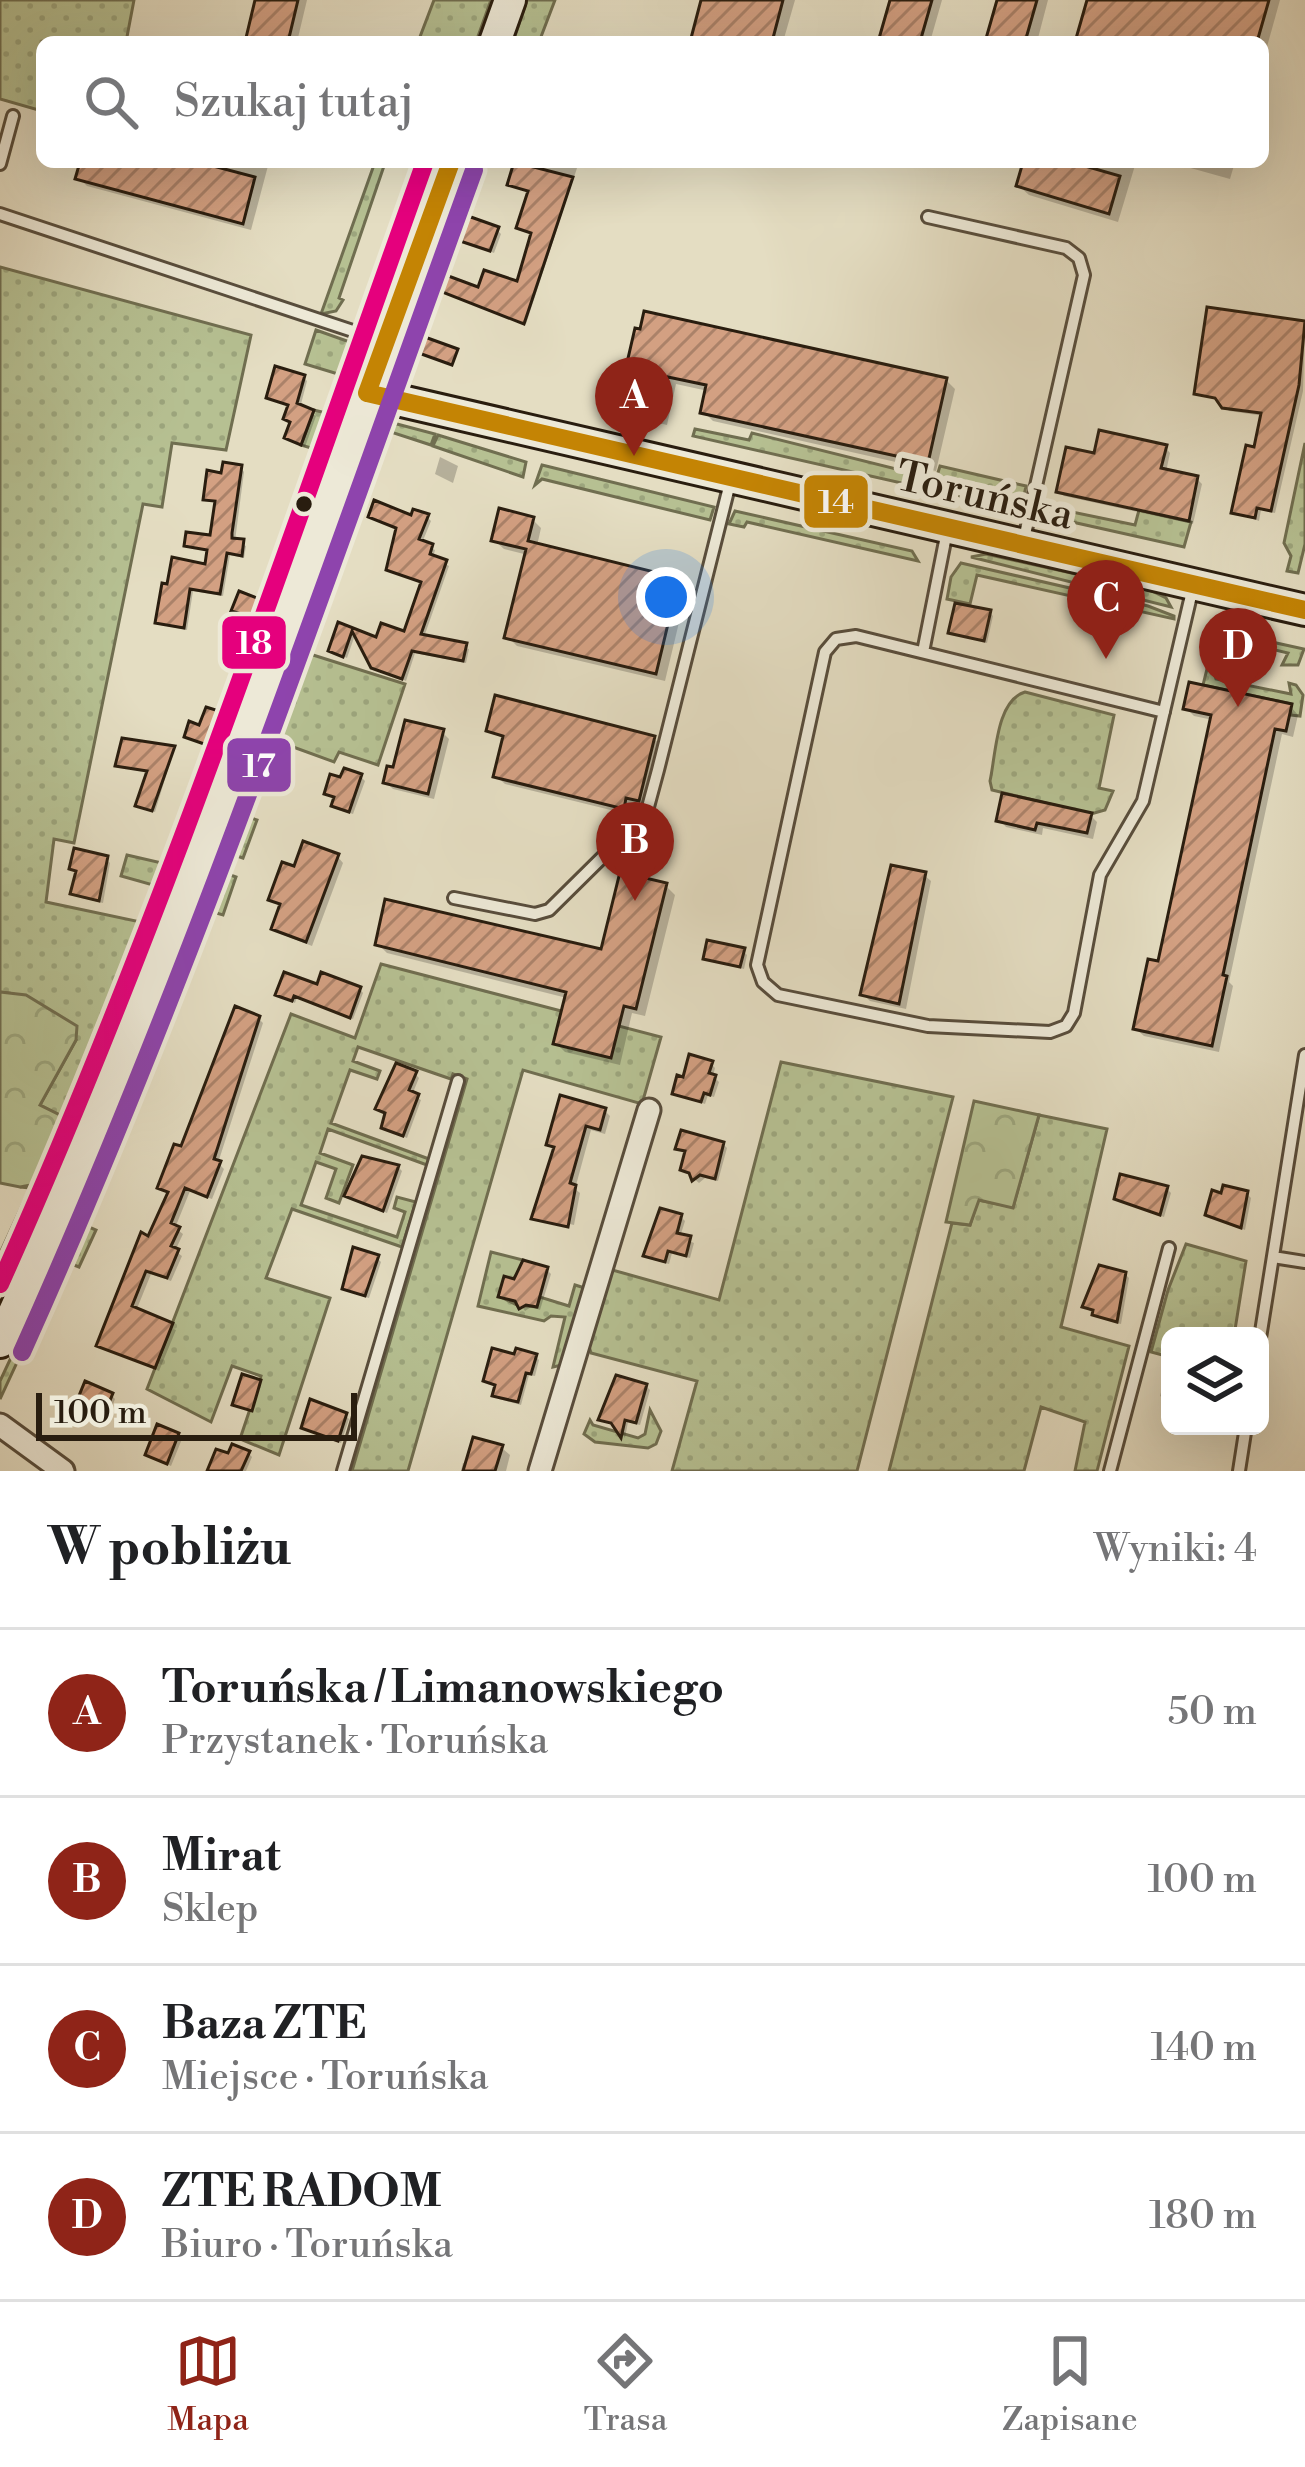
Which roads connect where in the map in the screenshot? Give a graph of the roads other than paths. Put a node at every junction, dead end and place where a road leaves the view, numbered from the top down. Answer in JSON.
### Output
{"nodes":[{"id":1,"x":510,"y":0,"type":"edge"},
{"id":2,"x":497,"y":36,"type":"edge"},
{"id":3,"x":13,"y":116,"type":"dead end"},
{"id":4,"x":0,"y":164,"type":"edge"},
{"id":5,"x":449,"y":168,"type":"edge"},
{"id":6,"x":0,"y":214,"type":"edge"},
{"id":7,"x":928,"y":217,"type":"dead end"},
{"id":8,"x":386,"y":342,"type":"junction"},
{"id":9,"x":367,"y":393,"type":"junction"},
{"id":10,"x":731,"y":478,"type":"junction"},
{"id":11,"x":948,"y":529,"type":"junction"},
{"id":12,"x":1022,"y":546,"type":"junction"},
{"id":13,"x":1194,"y":585,"type":"junction"},
{"id":14,"x":1305,"y":610,"type":"edge"},
{"id":15,"x":923,"y":652,"type":"junction"},
{"id":16,"x":1163,"y":712,"type":"junction"},
{"id":17,"x":454,"y":898,"type":"dead end"},
{"id":18,"x":1305,"y":1055,"type":"edge"},
{"id":19,"x":458,"y":1081,"type":"dead end"},
{"id":20,"x":649,"y":1110,"type":"dead end"},
{"id":21,"x":1169,"y":1248,"type":"dead end"},
{"id":22,"x":1273,"y":1257,"type":"junction"},
{"id":23,"x":1305,"y":1262,"type":"edge"},
{"id":24,"x":4,"y":1326,"type":"edge"},
{"id":25,"x":1262,"y":1327,"type":"edge"},
{"id":26,"x":0,"y":1425,"type":"edge"},
{"id":27,"x":1245,"y":1435,"type":"edge"},
{"id":28,"x":63,"y":1471,"type":"edge"},
{"id":29,"x":344,"y":1471,"type":"edge"},
{"id":30,"x":540,"y":1471,"type":"edge"},
{"id":31,"x":1110,"y":1471,"type":"edge"},
{"id":32,"x":1239,"y":1471,"type":"edge"}],
"edges":[{"from":1,"to":2,"type":"street"},
{"from":3,"to":4,"type":"lane"},
{"from":5,"to":8,"type":"street"},
{"from":6,"to":8,"type":"lane"},
{"from":7,"to":12,"type":"lane"},
{"from":8,"to":9,"type":"street"},
{"from":9,"to":10,"type":"street","name":"Toruńska"},
{"from":9,"to":24,"type":"street"},
{"from":10,"to":11,"type":"street","name":"Toruńska"},
{"from":10,"to":17,"type":"lane"},
{"from":11,"to":12,"type":"street","name":"Toruńska"},
{"from":11,"to":15,"type":"lane"},
{"from":12,"to":13,"type":"street","name":"Toruńska"},
{"from":13,"to":14,"type":"street","name":"Toruńska"},
{"from":13,"to":16,"type":"lane"},
{"from":15,"to":16,"type":"lane"},
{"from":15,"to":16,"type":"lane"},
{"from":18,"to":22,"type":"lane"},
{"from":19,"to":29,"type":"lane"},
{"from":20,"to":30,"type":"street"},
{"from":21,"to":31,"type":"lane"},
{"from":22,"to":23,"type":"lane"},
{"from":22,"to":25,"type":"lane"},
{"from":26,"to":28,"type":"street"},
{"from":27,"to":32,"type":"lane"}]}
